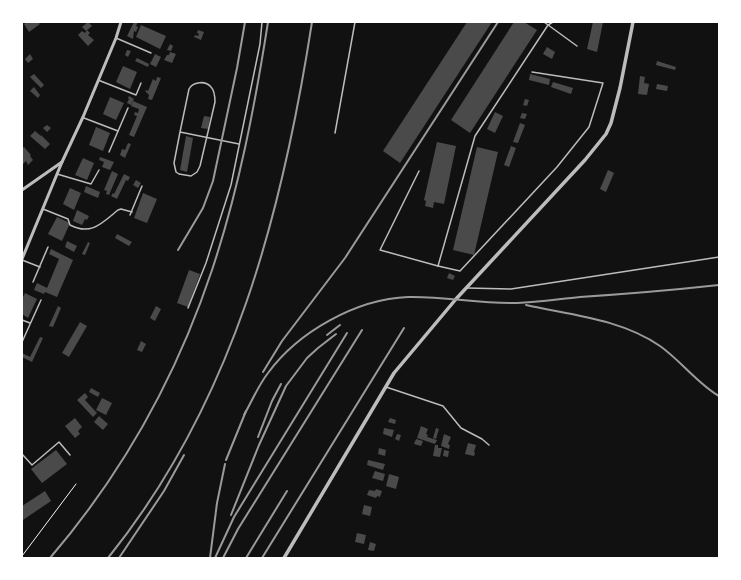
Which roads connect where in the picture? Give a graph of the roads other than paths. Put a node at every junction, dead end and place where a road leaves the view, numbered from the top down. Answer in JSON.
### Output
{"nodes":[{"id":1,"x":120,"y":22,"type":"edge"},
{"id":2,"x":262,"y":22,"type":"edge"},
{"id":3,"x":355,"y":22,"type":"edge"},
{"id":4,"x":544,"y":22,"type":"edge"},
{"id":5,"x":553,"y":22,"type":"edge"},
{"id":6,"x":633,"y":22,"type":"edge"},
{"id":7,"x":548,"y":25,"type":"junction"},
{"id":8,"x":116,"y":38,"type":"junction"},
{"id":9,"x":577,"y":46,"type":"dead end"},
{"id":10,"x":151,"y":53,"type":"dead end"},
{"id":11,"x":532,"y":72,"type":"dead end"},
{"id":12,"x":98,"y":80,"type":"junction"},
{"id":13,"x":142,"y":83,"type":"dead end"},
{"id":14,"x":128,"y":108,"type":"dead end"},
{"id":15,"x":83,"y":117,"type":"junction"},
{"id":16,"x":118,"y":131,"type":"junction"},
{"id":17,"x":180,"y":132,"type":"junction"},
{"id":18,"x":335,"y":134,"type":"dead end"},
{"id":19,"x":207,"y":138,"type":"junction"},
{"id":20,"x":239,"y":144,"type":"junction"},
{"id":21,"x":108,"y":152,"type":"dead end"},
{"id":22,"x":62,"y":162,"type":"junction"},
{"id":23,"x":99,"y":170,"type":"dead end"},
{"id":24,"x":419,"y":171,"type":"dead end"},
{"id":25,"x":58,"y":174,"type":"junction"},
{"id":26,"x":142,"y":186,"type":"dead end"},
{"id":27,"x":22,"y":190,"type":"edge"},
{"id":28,"x":43,"y":209,"type":"junction"},
{"id":29,"x":132,"y":212,"type":"junction"},
{"id":30,"x":130,"y":216,"type":"dead end"},
{"id":31,"x":48,"y":247,"type":"dead end"},
{"id":32,"x":719,"y":257,"type":"edge"},
{"id":33,"x":22,"y":260,"type":"edge"},
{"id":34,"x":438,"y":266,"type":"junction"},
{"id":35,"x":40,"y":268,"type":"junction"},
{"id":36,"x":34,"y":282,"type":"dead end"},
{"id":37,"x":466,"y":288,"type":"junction"},
{"id":38,"x":41,"y":300,"type":"dead end"},
{"id":39,"x":188,"y":308,"type":"dead end"},
{"id":40,"x":22,"y":320,"type":"edge"},
{"id":41,"x":30,"y":323,"type":"junction"},
{"id":42,"x":22,"y":342,"type":"edge"},
{"id":43,"x":385,"y":387,"type":"junction"},
{"id":44,"x":489,"y":445,"type":"dead end"},
{"id":45,"x":22,"y":454,"type":"edge"},
{"id":46,"x":70,"y":455,"type":"dead end"},
{"id":47,"x":284,"y":558,"type":"edge"}],
"edges":[{"from":1,"to":8,"type":"street"},
{"from":2,"to":20,"type":"lane"},
{"from":3,"to":18,"type":"lane"},
{"from":4,"to":7,"type":"lane"},
{"from":5,"to":7,"type":"lane"},
{"from":6,"to":37,"type":"street"},
{"from":7,"to":9,"type":"lane"},
{"from":7,"to":34,"type":"lane"},
{"from":8,"to":10,"type":"lane"},
{"from":8,"to":12,"type":"street"},
{"from":11,"to":34,"type":"lane"},
{"from":12,"to":13,"type":"lane"},
{"from":12,"to":15,"type":"street"},
{"from":14,"to":16,"type":"lane"},
{"from":15,"to":16,"type":"lane"},
{"from":15,"to":22,"type":"street"},
{"from":16,"to":21,"type":"lane"},
{"from":17,"to":19,"type":"lane"},
{"from":17,"to":19,"type":"lane"},
{"from":17,"to":19,"type":"lane"},
{"from":19,"to":20,"type":"lane"},
{"from":20,"to":39,"type":"lane"},
{"from":22,"to":25,"type":"street"},
{"from":22,"to":27,"type":"street"},
{"from":23,"to":25,"type":"lane"},
{"from":24,"to":34,"type":"lane"},
{"from":25,"to":28,"type":"street"},
{"from":26,"to":29,"type":"lane"},
{"from":28,"to":29,"type":"lane"},
{"from":28,"to":33,"type":"street"},
{"from":29,"to":30,"type":"lane"},
{"from":31,"to":35,"type":"lane"},
{"from":32,"to":37,"type":"lane"},
{"from":33,"to":35,"type":"lane"},
{"from":35,"to":36,"type":"lane"},
{"from":37,"to":43,"type":"street"},
{"from":38,"to":41,"type":"lane"},
{"from":40,"to":41,"type":"lane"},
{"from":41,"to":42,"type":"lane"},
{"from":43,"to":44,"type":"lane"},
{"from":43,"to":47,"type":"street"},
{"from":45,"to":46,"type":"lane"}]}
